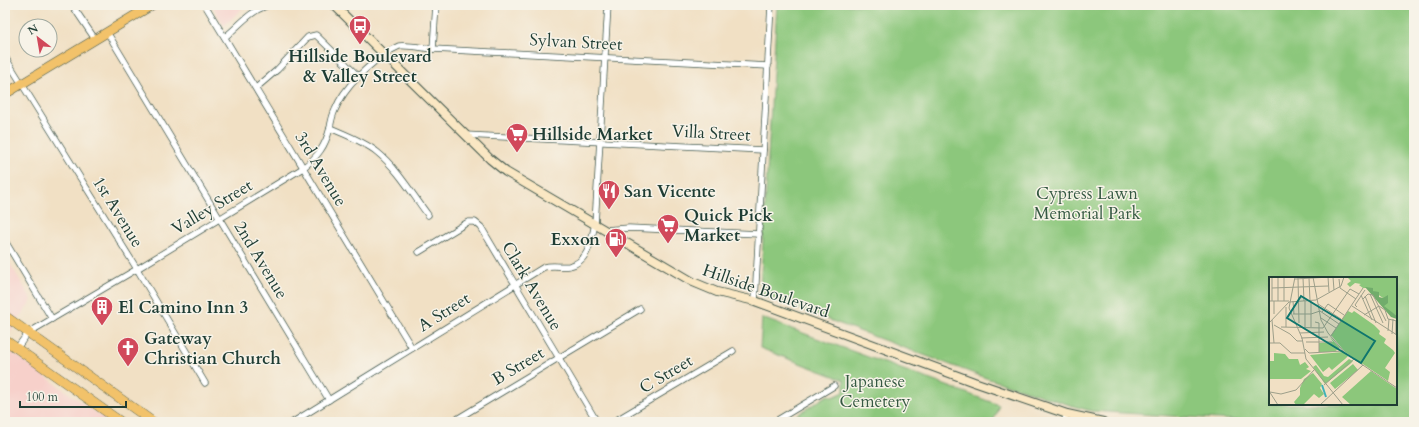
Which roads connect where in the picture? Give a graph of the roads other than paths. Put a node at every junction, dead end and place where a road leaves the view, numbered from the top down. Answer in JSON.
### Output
{"nodes":[{"id":1,"x":72,"y":5,"type":"edge"},
{"id":2,"x":152,"y":5,"type":"edge"},
{"id":3,"x":205,"y":5,"type":"edge"},
{"id":4,"x":334,"y":5,"type":"edge"},
{"id":5,"x":436,"y":5,"type":"edge"},
{"id":6,"x":608,"y":5,"type":"edge"},
{"id":7,"x":771,"y":5,"type":"edge"},
{"id":8,"x":266,"y":6,"type":"dead end"},
{"id":9,"x":107,"y":32,"type":"junction"},
{"id":10,"x":225,"y":37,"type":"junction"},
{"id":11,"x":95,"y":39,"type":"junction"},
{"id":12,"x":433,"y":49,"type":"junction"},
{"id":13,"x":384,"y":54,"type":"junction"},
{"id":14,"x":5,"y":57,"type":"edge"},
{"id":15,"x":606,"y":57,"type":"junction"},
{"id":16,"x":768,"y":66,"type":"junction"},
{"id":17,"x":359,"y":77,"type":"junction"},
{"id":18,"x":23,"y":84,"type":"junction"},
{"id":19,"x":256,"y":88,"type":"junction"},
{"id":20,"x":5,"y":94,"type":"edge"},
{"id":21,"x":330,"y":128,"type":"junction"},
{"id":22,"x":465,"y":135,"type":"junction"},
{"id":23,"x":601,"y":141,"type":"junction"},
{"id":24,"x":764,"y":150,"type":"junction"},
{"id":25,"x":303,"y":168,"type":"junction"},
{"id":26,"x":428,"y":214,"type":"dead end"},
{"id":27,"x":220,"y":219,"type":"junction"},
{"id":28,"x":595,"y":224,"type":"junction"},
{"id":29,"x":605,"y":230,"type":"junction"},
{"id":30,"x":759,"y":234,"type":"junction"},
{"id":31,"x":5,"y":241,"type":"edge"},
{"id":32,"x":419,"y":252,"type":"dead end"},
{"id":33,"x":137,"y":268,"type":"junction"},
{"id":34,"x":515,"y":284,"type":"junction"},
{"id":35,"x":755,"y":301,"type":"junction"},
{"id":36,"x":640,"y":309,"type":"dead end"},
{"id":37,"x":5,"y":316,"type":"edge"},
{"id":38,"x":52,"y":319,"type":"junction"},
{"id":39,"x":28,"y":333,"type":"junction"},
{"id":40,"x":5,"y":340,"type":"edge"},
{"id":41,"x":17,"y":348,"type":"junction"},
{"id":42,"x":412,"y":348,"type":"junction"},
{"id":43,"x":733,"y":351,"type":"dead end"},
{"id":44,"x":558,"y":358,"type":"junction"},
{"id":45,"x":205,"y":383,"type":"dead end"},
{"id":46,"x":834,"y":386,"type":"dead end"},
{"id":47,"x":329,"y":400,"type":"junction"},
{"id":48,"x":1066,"y":418,"type":"edge"},
{"id":49,"x":121,"y":422,"type":"edge"},
{"id":50,"x":153,"y":422,"type":"edge"},
{"id":51,"x":293,"y":422,"type":"edge"},
{"id":52,"x":452,"y":422,"type":"edge"},
{"id":53,"x":597,"y":422,"type":"edge"},
{"id":54,"x":613,"y":422,"type":"edge"},
{"id":55,"x":774,"y":422,"type":"edge"},
{"id":56,"x":1103,"y":422,"type":"edge"}],
"edges":[{"from":1,"to":11,"type":"street"},
{"from":2,"to":9,"type":"main road"},
{"from":3,"to":10,"type":"street","name":"3rd Avenue"},
{"from":4,"to":13,"type":"main road","name":"Hillside Boulevard"},
{"from":5,"to":12,"type":"street"},
{"from":6,"to":15,"type":"street","name":"A Street"},
{"from":7,"to":16,"type":"street"},
{"from":8,"to":10,"type":"street"},
{"from":9,"to":11,"type":"main road"},
{"from":9,"to":27,"type":"street","name":"2nd Avenue"},
{"from":10,"to":19,"type":"street","name":"3rd Avenue"},
{"from":11,"to":18,"type":"main road"},
{"from":12,"to":13,"type":"street","name":"Sylvan Street"},
{"from":12,"to":15,"type":"street","name":"Sylvan Street"},
{"from":13,"to":17,"type":"street","name":"Valley Street"},
{"from":13,"to":22,"type":"main road","name":"Hillside Boulevard"},
{"from":14,"to":18,"type":"street","name":"1st Avenue"},
{"from":15,"to":16,"type":"street","name":"Sylvan Street"},
{"from":15,"to":23,"type":"street","name":"A Street"},
{"from":16,"to":24,"type":"street"},
{"from":17,"to":19,"type":"street"},
{"from":17,"to":21,"type":"street","name":"Valley Street"},
{"from":18,"to":20,"type":"main road"},
{"from":18,"to":33,"type":"street","name":"1st Avenue"},
{"from":19,"to":25,"type":"street","name":"3rd Avenue"},
{"from":21,"to":25,"type":"street","name":"Valley Street"},
{"from":21,"to":26,"type":"street"},
{"from":22,"to":23,"type":"street","name":"Villa Street"},
{"from":22,"to":28,"type":"main road","name":"Hillside Boulevard"},
{"from":23,"to":24,"type":"street","name":"Villa Street"},
{"from":23,"to":28,"type":"street","name":"A Street"},
{"from":24,"to":30,"type":"street"},
{"from":25,"to":27,"type":"street","name":"Valley Street"},
{"from":25,"to":42,"type":"street","name":"3rd Avenue"},
{"from":27,"to":33,"type":"street","name":"Valley Street"},
{"from":27,"to":47,"type":"street","name":"2nd Avenue"},
{"from":28,"to":29,"type":"main road","name":"Hillside Boulevard"},
{"from":28,"to":34,"type":"street","name":"A Street"},
{"from":29,"to":30,"type":"street"},
{"from":29,"to":35,"type":"main road","name":"Hillside Boulevard"},
{"from":30,"to":35,"type":"street"},
{"from":31,"to":38,"type":"street"},
{"from":32,"to":34,"type":"street","name":"Clark Avenue"},
{"from":33,"to":38,"type":"street","name":"Valley Street"},
{"from":33,"to":45,"type":"street","name":"1st Avenue"},
{"from":34,"to":42,"type":"street","name":"A Street"},
{"from":34,"to":44,"type":"street","name":"Clark Avenue"},
{"from":35,"to":48,"type":"main road","name":"Hillside Boulevard"},
{"from":36,"to":44,"type":"street","name":"B Street"},
{"from":37,"to":39,"type":"main road"},
{"from":38,"to":39,"type":"street","name":"Valley Street"},
{"from":39,"to":41,"type":"street","name":"Valley Street"},
{"from":39,"to":50,"type":"main road"},
{"from":40,"to":41,"type":"main road"},
{"from":41,"to":49,"type":"main road"},
{"from":42,"to":47,"type":"street","name":"A Street"},
{"from":43,"to":54,"type":"street","name":"C Street"},
{"from":44,"to":52,"type":"street","name":"B Street"},
{"from":44,"to":53,"type":"street","name":"Clark Avenue"},
{"from":46,"to":55,"type":"street"},
{"from":47,"to":51,"type":"street","name":"A Street"},
{"from":48,"to":56,"type":"main road","name":"Hillside Boulevard"}]}
